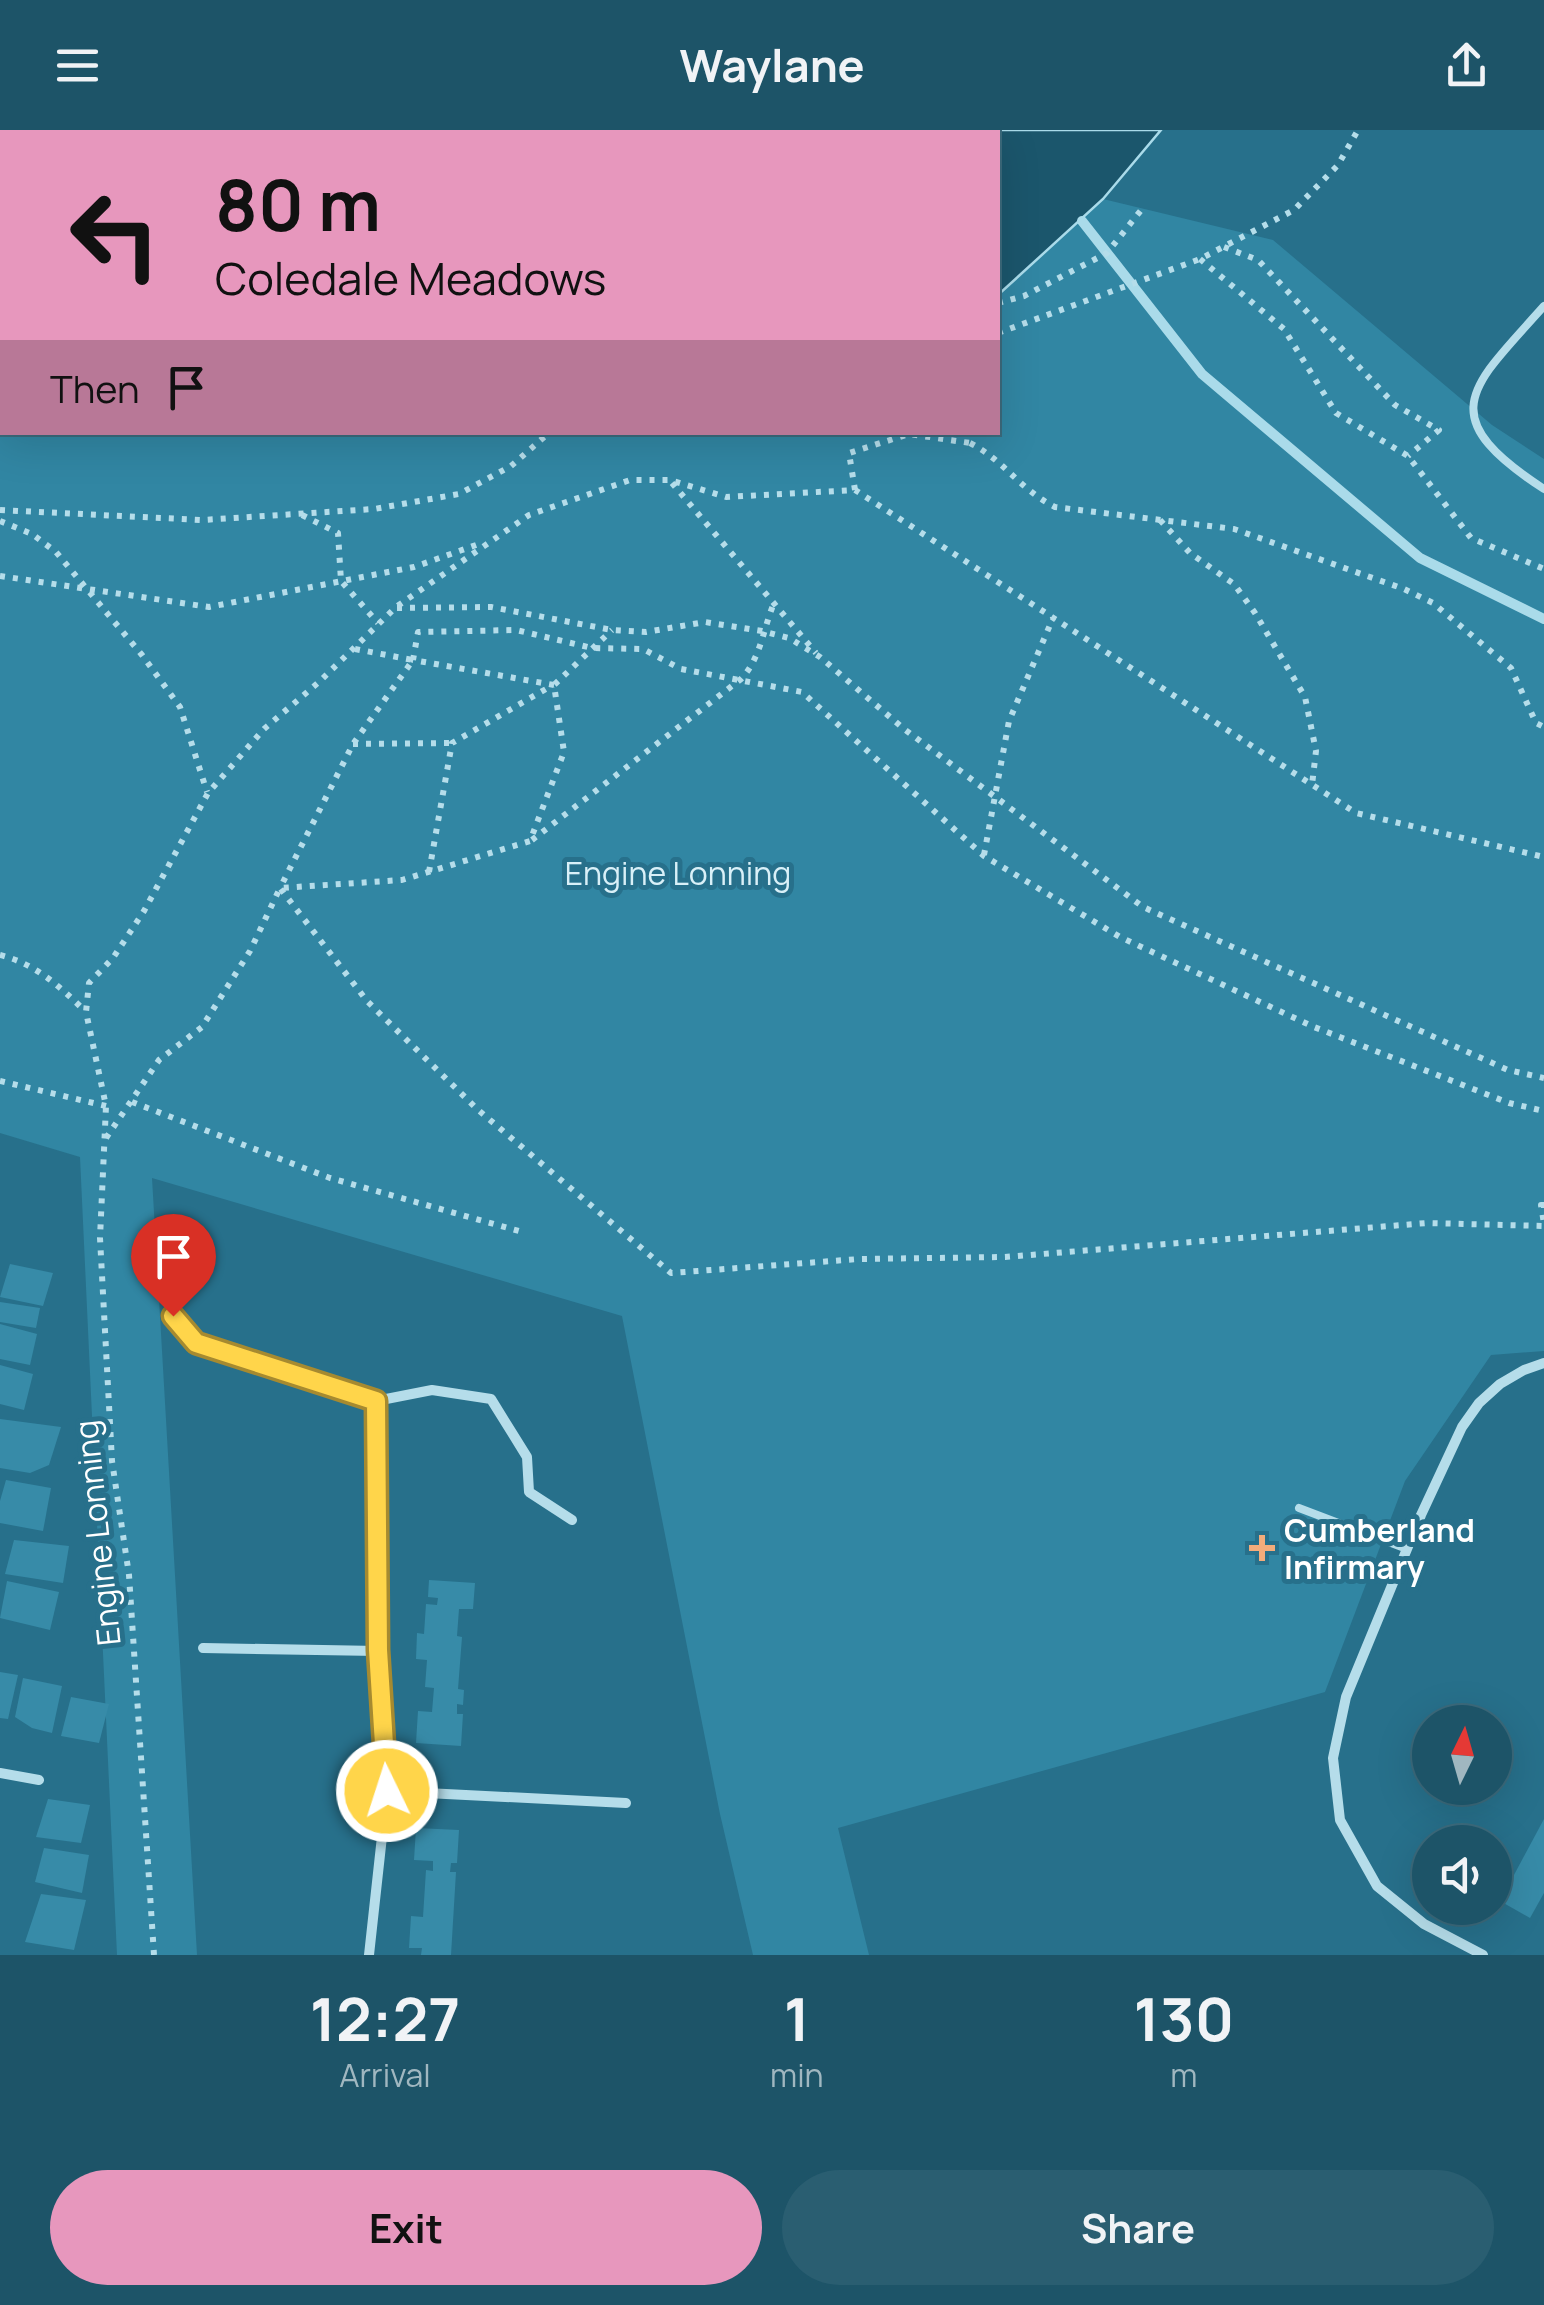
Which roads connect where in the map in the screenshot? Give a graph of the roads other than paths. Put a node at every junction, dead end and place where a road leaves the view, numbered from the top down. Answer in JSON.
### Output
{"nodes":[{"id":1,"x":1544,"y":306,"type":"edge"},
{"id":2,"x":1544,"y":489,"type":"edge"},
{"id":3,"x":173,"y":1316,"type":"dead end"},
{"id":4,"x":1544,"y":1363,"type":"edge"},
{"id":5,"x":376,"y":1401,"type":"junction"},
{"id":6,"x":1299,"y":1508,"type":"dead end"},
{"id":7,"x":572,"y":1520,"type":"dead end"},
{"id":8,"x":1407,"y":1550,"type":"junction"},
{"id":9,"x":203,"y":1648,"type":"dead end"},
{"id":10,"x":378,"y":1650,"type":"junction"},
{"id":11,"x":0,"y":1773,"type":"edge"},
{"id":12,"x":39,"y":1780,"type":"dead end"},
{"id":13,"x":387,"y":1791,"type":"junction"},
{"id":14,"x":626,"y":1804,"type":"dead end"},
{"id":15,"x":370,"y":1955,"type":"edge"},
{"id":16,"x":1483,"y":1955,"type":"edge"}],
"edges":[{"from":1,"to":2,"type":"lane"},
{"from":3,"to":5,"type":"street"},
{"from":4,"to":8,"type":"street"},
{"from":5,"to":7,"type":"street"},
{"from":5,"to":10,"type":"street"},
{"from":6,"to":8,"type":"lane"},
{"from":8,"to":16,"type":"street"},
{"from":9,"to":10,"type":"street"},
{"from":10,"to":13,"type":"street"},
{"from":11,"to":12,"type":"street"},
{"from":13,"to":14,"type":"street"},
{"from":13,"to":15,"type":"street"}]}
